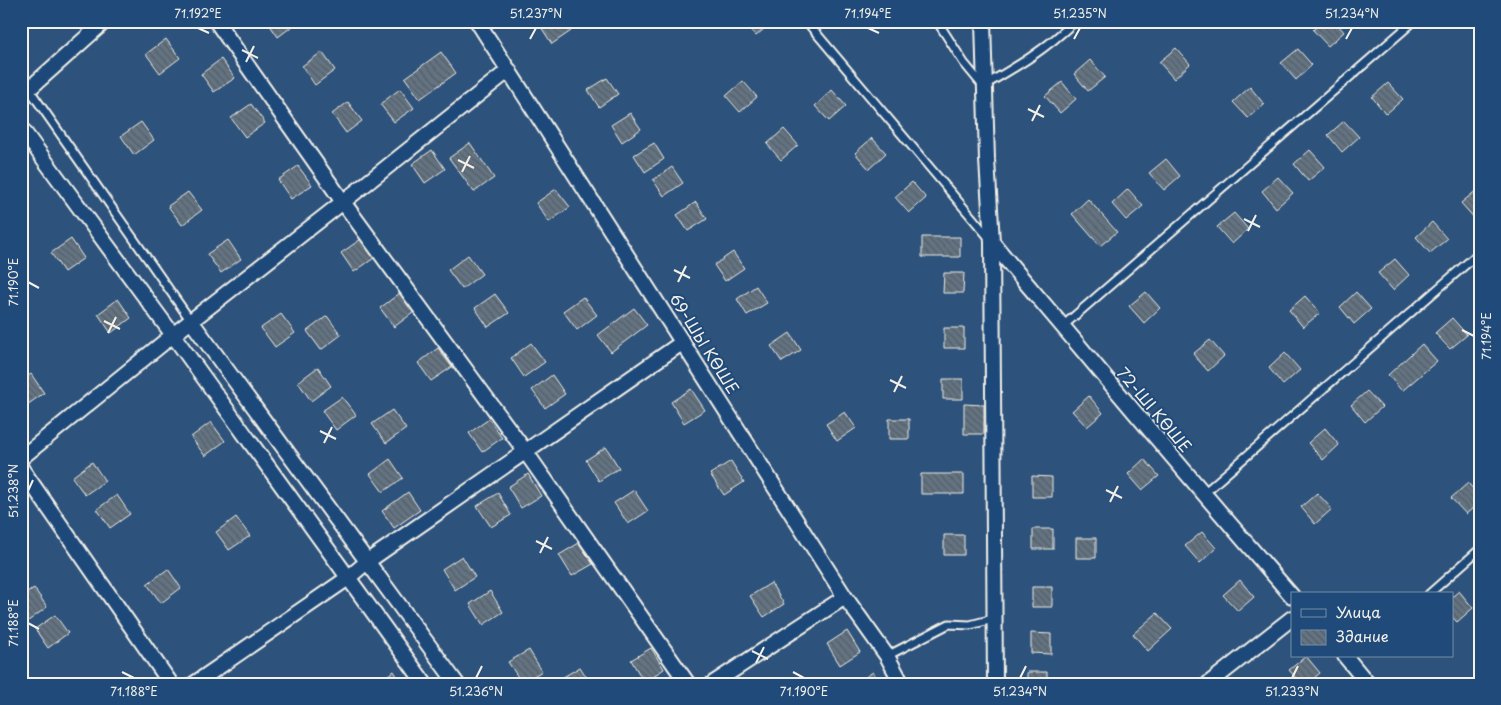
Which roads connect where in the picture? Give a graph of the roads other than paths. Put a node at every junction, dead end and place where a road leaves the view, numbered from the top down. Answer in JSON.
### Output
{"nodes":[{"id":1,"x":105,"y":21,"type":"edge"},
{"id":2,"x":216,"y":21,"type":"edge"},
{"id":3,"x":806,"y":21,"type":"edge"},
{"id":4,"x":937,"y":21,"type":"edge"},
{"id":5,"x":983,"y":21,"type":"edge"},
{"id":6,"x":1074,"y":21,"type":"edge"},
{"id":7,"x":1414,"y":21,"type":"edge"},
{"id":8,"x":484,"y":23,"type":"edge"},
{"id":9,"x":510,"y":70,"type":"junction"},
{"id":10,"x":984,"y":86,"type":"junction"},
{"id":11,"x":25,"y":88,"type":"edge"},
{"id":12,"x":21,"y":128,"type":"edge"},
{"id":13,"x":343,"y":202,"type":"junction"},
{"id":14,"x":992,"y":242,"type":"junction"},
{"id":15,"x":1480,"y":252,"type":"edge"},
{"id":16,"x":191,"y":321,"type":"junction"},
{"id":17,"x":1063,"y":326,"type":"junction"},
{"id":18,"x":173,"y":335,"type":"junction"},
{"id":19,"x":683,"y":342,"type":"junction"},
{"id":20,"x":525,"y":451,"type":"junction"},
{"id":21,"x":21,"y":458,"type":"edge"},
{"id":22,"x":21,"y":468,"type":"edge"},
{"id":23,"x":1203,"y":494,"type":"junction"},
{"id":24,"x":1480,"y":549,"type":"edge"},
{"id":25,"x":368,"y":561,"type":"junction"},
{"id":26,"x":348,"y":578,"type":"junction"},
{"id":27,"x":1431,"y":592,"type":"edge"},
{"id":28,"x":1291,"y":595,"type":"edge"},
{"id":29,"x":845,"y":597,"type":"junction"},
{"id":30,"x":994,"y":619,"type":"junction"},
{"id":31,"x":1291,"y":619,"type":"edge"},
{"id":32,"x":887,"y":656,"type":"junction"},
{"id":33,"x":1351,"y":658,"type":"edge"},
{"id":34,"x":172,"y":684,"type":"edge"},
{"id":35,"x":194,"y":684,"type":"edge"},
{"id":36,"x":425,"y":684,"type":"edge"},
{"id":37,"x":458,"y":684,"type":"edge"},
{"id":38,"x":688,"y":684,"type":"edge"},
{"id":39,"x":712,"y":684,"type":"edge"},
{"id":40,"x":902,"y":684,"type":"edge"},
{"id":41,"x":995,"y":684,"type":"edge"},
{"id":42,"x":1208,"y":684,"type":"edge"},
{"id":43,"x":1368,"y":684,"type":"edge"}],
"edges":[{"from":1,"to":11,"type":"street"},
{"from":2,"to":13,"type":"street"},
{"from":3,"to":14,"type":"lane"},
{"from":4,"to":10,"type":"lane"},
{"from":5,"to":10,"type":"street"},
{"from":6,"to":10,"type":"lane"},
{"from":7,"to":17,"type":"lane"},
{"from":8,"to":9,"type":"street","name":"69-ШЫ КӨШЕ"},
{"from":9,"to":13,"type":"street"},
{"from":9,"to":19,"type":"street","name":"69-ШЫ КӨШЕ"},
{"from":10,"to":14,"type":"street"},
{"from":11,"to":16,"type":"lane"},
{"from":12,"to":18,"type":"street"},
{"from":13,"to":16,"type":"street"},
{"from":13,"to":20,"type":"street"},
{"from":14,"to":17,"type":"street","name":"72-ШІ КӨШЕ"},
{"from":14,"to":30,"type":"street"},
{"from":15,"to":23,"type":"lane"},
{"from":16,"to":18,"type":"street"},
{"from":16,"to":25,"type":"street"},
{"from":17,"to":23,"type":"street","name":"72-ШІ КӨШЕ"},
{"from":18,"to":21,"type":"street"},
{"from":18,"to":26,"type":"street"},
{"from":19,"to":20,"type":"street"},
{"from":19,"to":29,"type":"street","name":"69-ШЫ КӨШЕ"},
{"from":20,"to":25,"type":"street"},
{"from":20,"to":38,"type":"street"},
{"from":22,"to":34,"type":"street"},
{"from":23,"to":28,"type":"street","name":"72-ШІ КӨШЕ"},
{"from":24,"to":27,"type":"lane"},
{"from":25,"to":26,"type":"street"},
{"from":25,"to":37,"type":"street"},
{"from":26,"to":35,"type":"street"},
{"from":26,"to":36,"type":"street"},
{"from":29,"to":32,"type":"street","name":"69-ШЫ КӨШЕ"},
{"from":29,"to":39,"type":"street"},
{"from":30,"to":32,"type":"lane"},
{"from":30,"to":41,"type":"street"},
{"from":31,"to":42,"type":"street"},
{"from":32,"to":40,"type":"street","name":"69-ШЫ КӨШЕ"},
{"from":33,"to":43,"type":"street"}]}
